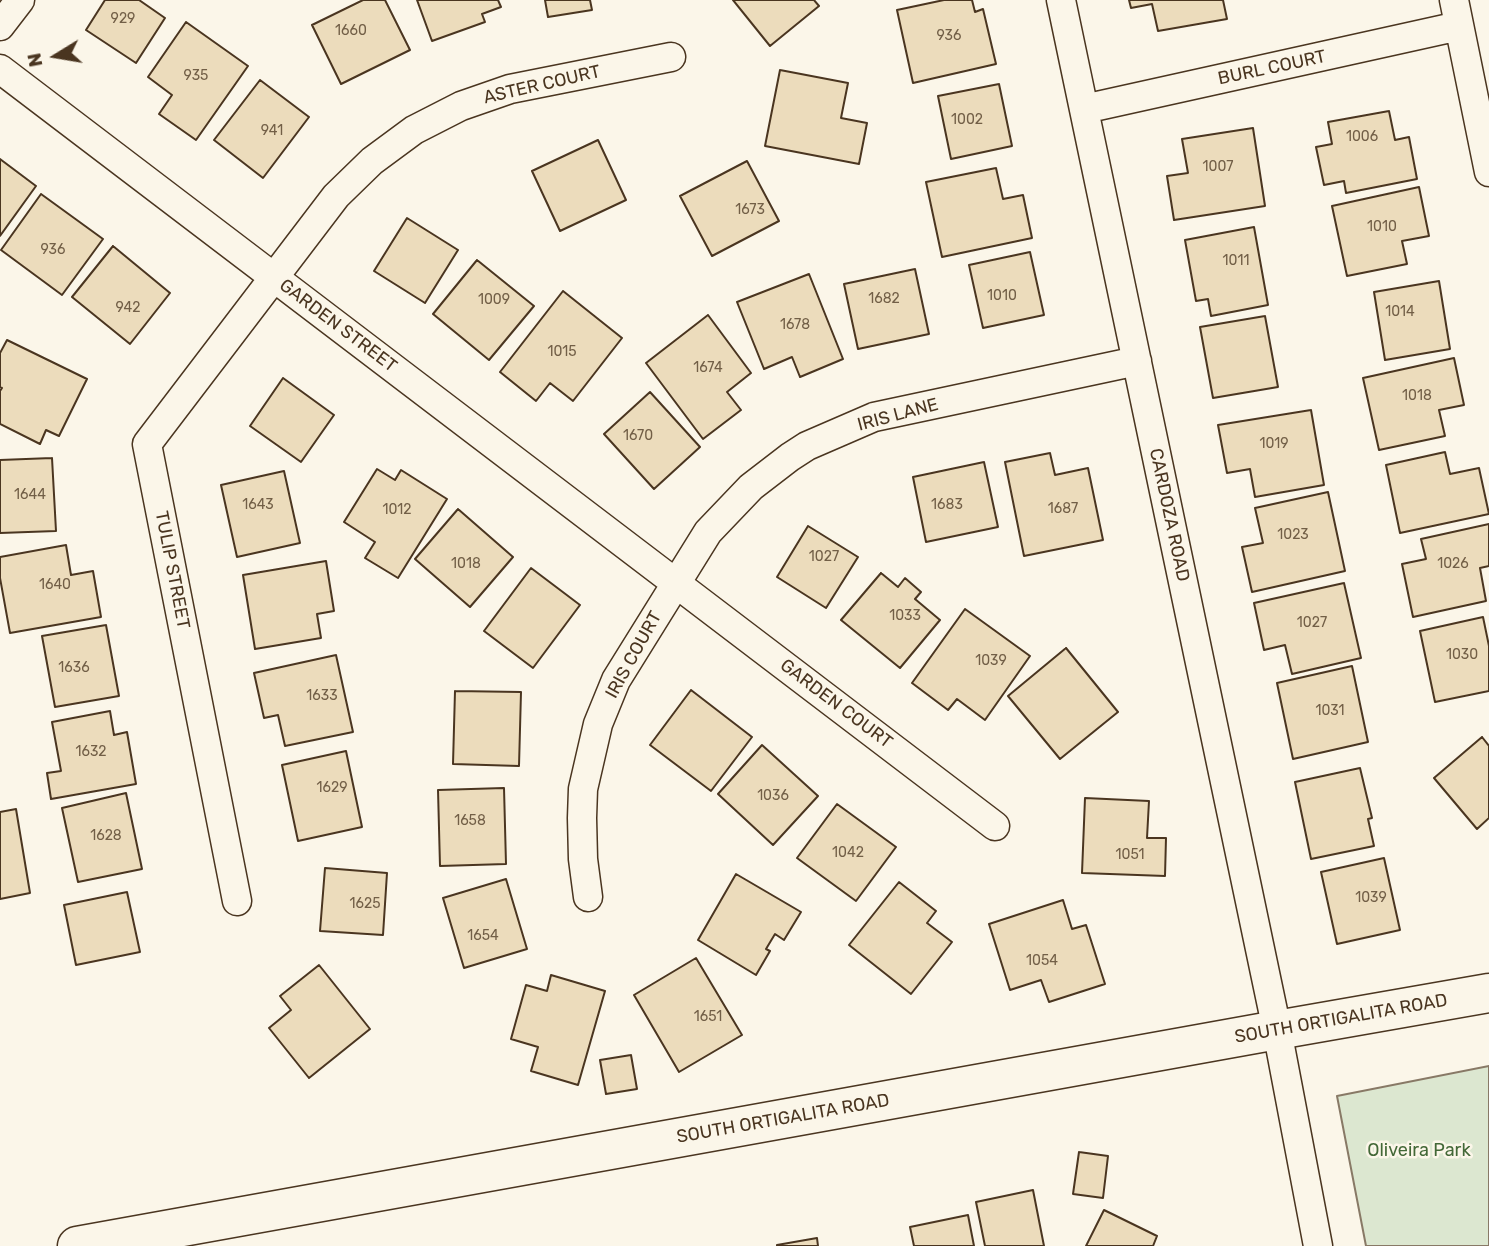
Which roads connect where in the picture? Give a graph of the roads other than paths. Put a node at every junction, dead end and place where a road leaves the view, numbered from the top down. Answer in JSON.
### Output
{"nodes":[{"id":1,"x":20,"y":0,"type":"edge"},
{"id":2,"x":1061,"y":0,"type":"edge"},
{"id":3,"x":1457,"y":13,"type":"edge"},
{"id":4,"x":0,"y":26,"type":"edge"},
{"id":5,"x":671,"y":57,"type":"dead end"},
{"id":6,"x":0,"y":69,"type":"edge"},
{"id":7,"x":1084,"y":109,"type":"junction"},
{"id":8,"x":1489,"y":172,"type":"edge"},
{"id":9,"x":273,"y":278,"type":"junction"},
{"id":10,"x":1137,"y":361,"type":"junction"},
{"id":11,"x":677,"y":582,"type":"junction"},
{"id":12,"x":995,"y":826,"type":"dead end"},
{"id":13,"x":588,"y":897,"type":"dead end"},
{"id":14,"x":237,"y":901,"type":"dead end"},
{"id":15,"x":1489,"y":993,"type":"edge"},
{"id":16,"x":1277,"y":1030,"type":"junction"},
{"id":17,"x":201,"y":1235,"type":"edge"},
{"id":18,"x":77,"y":1246,"type":"edge"},
{"id":19,"x":1318,"y":1246,"type":"edge"}],
"edges":[{"from":1,"to":4,"type":"street"},
{"from":2,"to":7,"type":"street","name":"CARDOZA ROAD"},
{"from":3,"to":7,"type":"street","name":"BURL COURT"},
{"from":3,"to":8,"type":"street"},
{"from":5,"to":9,"type":"street","name":"ASTER COURT"},
{"from":6,"to":9,"type":"street","name":"GARDEN STREET"},
{"from":7,"to":10,"type":"street","name":"CARDOZA ROAD"},
{"from":9,"to":11,"type":"street","name":"GARDEN STREET"},
{"from":9,"to":14,"type":"street","name":"TULIP STREET"},
{"from":10,"to":11,"type":"street","name":"IRIS LANE"},
{"from":10,"to":16,"type":"street","name":"CARDOZA ROAD"},
{"from":11,"to":12,"type":"street","name":"GARDEN COURT"},
{"from":11,"to":13,"type":"street","name":"IRIS COURT"},
{"from":15,"to":16,"type":"street","name":"SOUTH ORTIGALITA ROAD"},
{"from":16,"to":17,"type":"street","name":"SOUTH ORTIGALITA ROAD"},
{"from":16,"to":19,"type":"street","name":"CARDOZA ROAD"},
{"from":17,"to":18,"type":"street","name":"SOUTH ORTIGALITA ROAD"}]}
